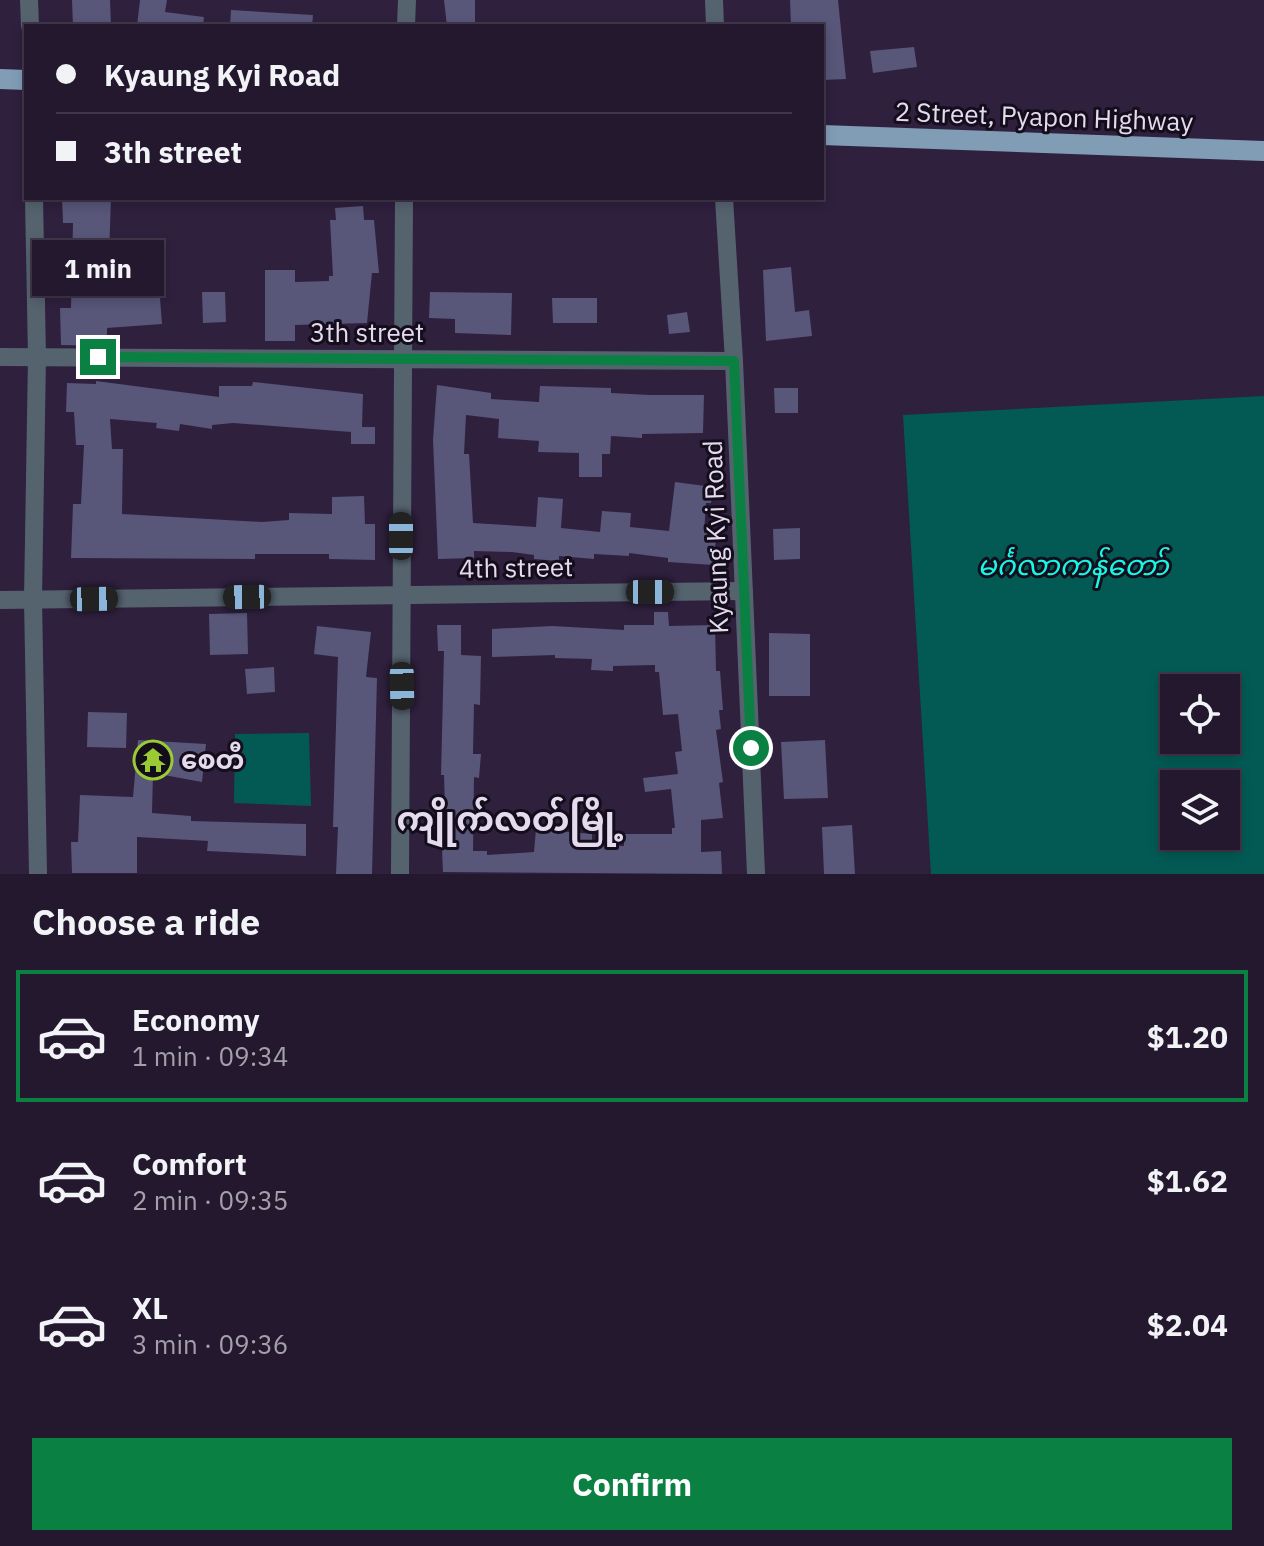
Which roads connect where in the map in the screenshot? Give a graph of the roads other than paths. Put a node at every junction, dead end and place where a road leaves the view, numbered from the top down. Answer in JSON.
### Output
{"nodes":[{"id":1,"x":29,"y":0,"type":"edge"},
{"id":2,"x":407,"y":0,"type":"edge"},
{"id":3,"x":714,"y":0,"type":"edge"},
{"id":4,"x":30,"y":24,"type":"edge"},
{"id":5,"x":406,"y":24,"type":"edge"},
{"id":6,"x":715,"y":24,"type":"edge"},
{"id":7,"x":0,"y":79,"type":"edge"},
{"id":8,"x":24,"y":80,"type":"edge"},
{"id":9,"x":824,"y":135,"type":"edge"},
{"id":10,"x":1264,"y":151,"type":"edge"},
{"id":11,"x":34,"y":200,"type":"edge"},
{"id":12,"x":404,"y":200,"type":"edge"},
{"id":13,"x":724,"y":200,"type":"edge"},
{"id":14,"x":0,"y":357,"type":"edge"},
{"id":15,"x":37,"y":357,"type":"junction"},
{"id":16,"x":402,"y":359,"type":"junction"},
{"id":17,"x":734,"y":361,"type":"junction"},
{"id":18,"x":744,"y":591,"type":"junction"},
{"id":19,"x":401,"y":595,"type":"junction"},
{"id":20,"x":33,"y":599,"type":"junction"},
{"id":21,"x":0,"y":600,"type":"edge"},
{"id":22,"x":38,"y":874,"type":"edge"},
{"id":23,"x":400,"y":874,"type":"edge"},
{"id":24,"x":756,"y":874,"type":"edge"}],
"edges":[{"from":1,"to":4,"type":"street"},
{"from":2,"to":5,"type":"street"},
{"from":3,"to":6,"type":"street"},
{"from":7,"to":8,"type":"main road"},
{"from":9,"to":10,"type":"main road","name":"2 Street, Pyapon Highway"},
{"from":11,"to":15,"type":"street"},
{"from":12,"to":16,"type":"street"},
{"from":13,"to":17,"type":"street","name":"Kyaung Kyi Road"},
{"from":14,"to":15,"type":"street","name":"3th street"},
{"from":15,"to":16,"type":"street","name":"3th street"},
{"from":15,"to":20,"type":"street"},
{"from":16,"to":17,"type":"street","name":"3th street"},
{"from":16,"to":19,"type":"street"},
{"from":17,"to":18,"type":"street","name":"Kyaung Kyi Road"},
{"from":18,"to":19,"type":"street","name":"4th street"},
{"from":18,"to":24,"type":"street","name":"Kyaung Kyi Road"},
{"from":19,"to":20,"type":"street","name":"4th street"},
{"from":19,"to":23,"type":"street"},
{"from":20,"to":21,"type":"street","name":"4th street"},
{"from":20,"to":22,"type":"street"}]}
